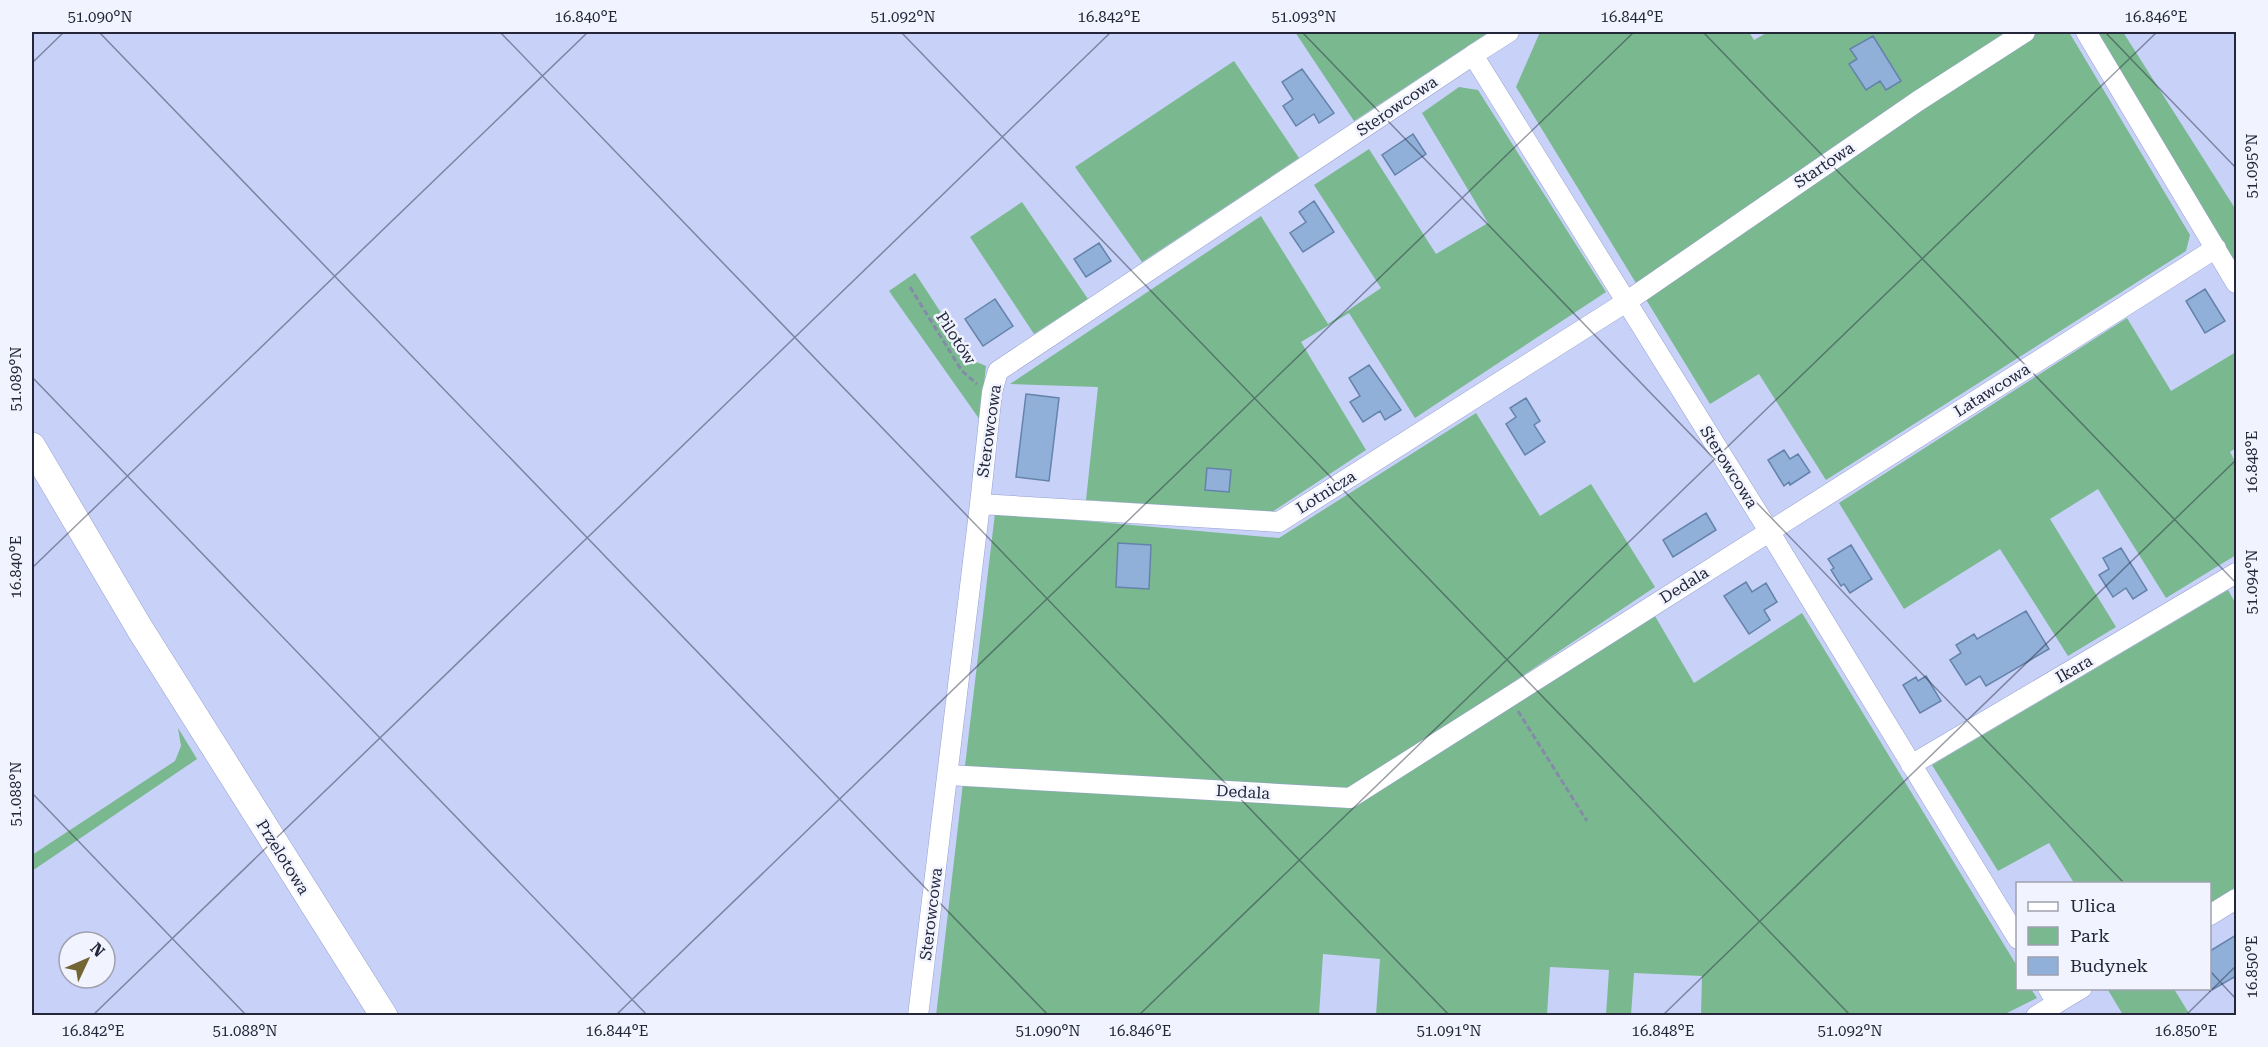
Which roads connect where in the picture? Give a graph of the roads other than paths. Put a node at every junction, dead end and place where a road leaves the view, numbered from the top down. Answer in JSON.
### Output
{"nodes":[{"id":1,"x":1509,"y":32,"type":"edge"},
{"id":2,"x":2025,"y":32,"type":"edge"},
{"id":3,"x":2086,"y":32,"type":"edge"},
{"id":4,"x":1473,"y":56,"type":"junction"},
{"id":5,"x":2216,"y":248,"type":"junction"},
{"id":6,"x":2236,"y":283,"type":"edge"},
{"id":7,"x":1626,"y":302,"type":"junction"},
{"id":8,"x":32,"y":446,"type":"edge"},
{"id":9,"x":980,"y":504,"type":"junction"},
{"id":10,"x":1768,"y":531,"type":"junction"},
{"id":11,"x":2236,"y":573,"type":"edge"},
{"id":12,"x":1911,"y":765,"type":"junction"},
{"id":13,"x":948,"y":775,"type":"junction"},
{"id":14,"x":2236,"y":899,"type":"edge"},
{"id":15,"x":2211,"y":914,"type":"edge"},
{"id":16,"x":2016,"y":936,"type":"edge"},
{"id":17,"x":2075,"y":990,"type":"edge"},
{"id":18,"x":2053,"y":996,"type":"edge"},
{"id":19,"x":384,"y":1016,"type":"edge"},
{"id":20,"x":918,"y":1016,"type":"edge"},
{"id":21,"x":2036,"y":1016,"type":"edge"}],
"edges":[{"from":1,"to":4,"type":"street"},
{"from":2,"to":7,"type":"street","name":"Startowa"},
{"from":3,"to":5,"type":"street"},
{"from":4,"to":7,"type":"street","name":"Sterowcowa"},
{"from":4,"to":9,"type":"street","name":"Sterowcowa"},
{"from":5,"to":6,"type":"street"},
{"from":5,"to":10,"type":"street","name":"Latawcowa"},
{"from":7,"to":9,"type":"street","name":"Lotnicza"},
{"from":7,"to":10,"type":"street","name":"Sterowcowa"},
{"from":8,"to":19,"type":"street","name":"Przelotowa"},
{"from":9,"to":13,"type":"street","name":"Sterowcowa"},
{"from":10,"to":12,"type":"street","name":"Sterowcowa"},
{"from":10,"to":13,"type":"street","name":"Dedala"},
{"from":11,"to":12,"type":"street","name":"Ikara"},
{"from":12,"to":16,"type":"street","name":"Sterowcowa"},
{"from":13,"to":20,"type":"street","name":"Sterowcowa"},
{"from":14,"to":15,"type":"street"},
{"from":17,"to":18,"type":"street"},
{"from":18,"to":21,"type":"street"}]}
